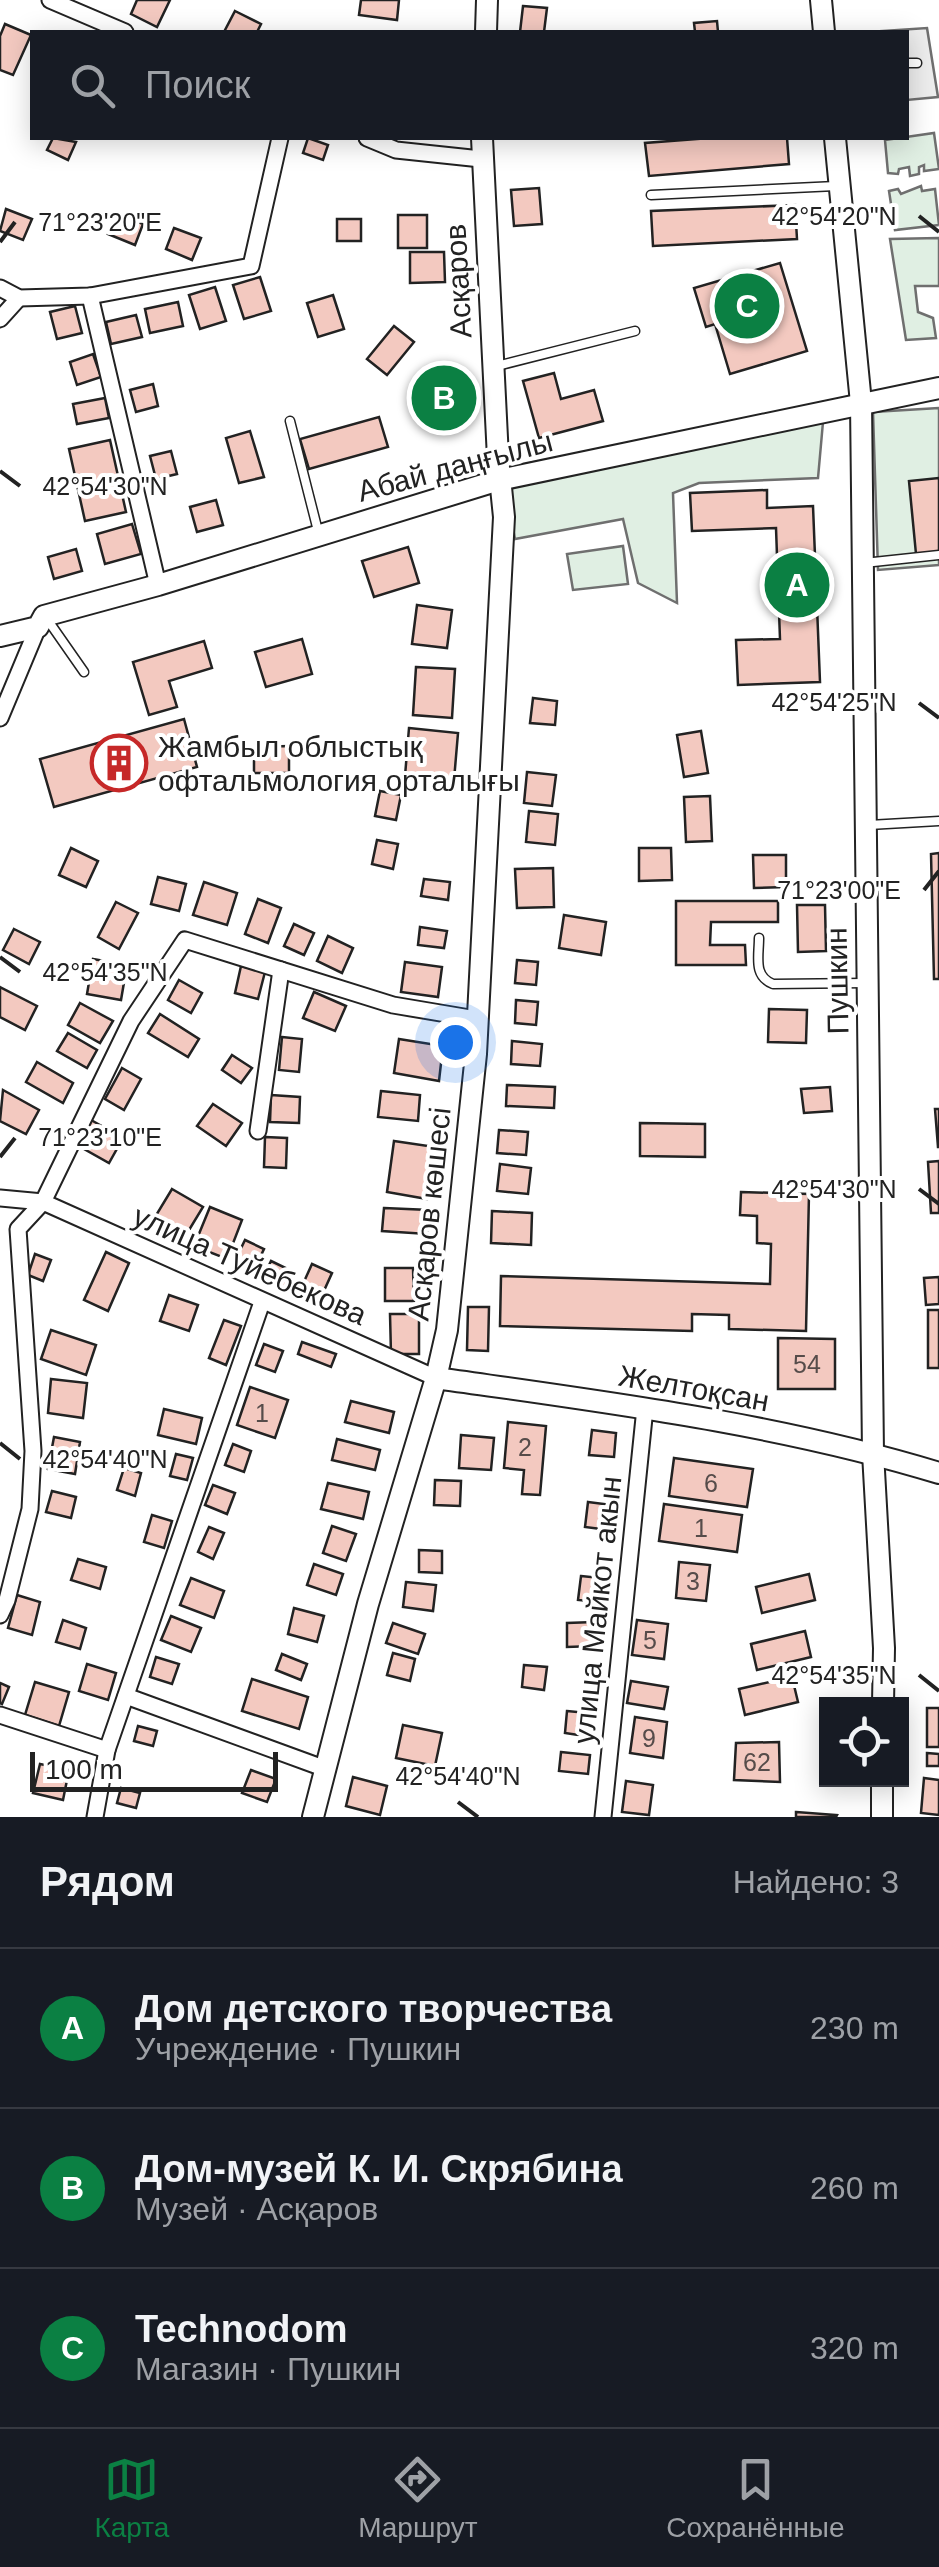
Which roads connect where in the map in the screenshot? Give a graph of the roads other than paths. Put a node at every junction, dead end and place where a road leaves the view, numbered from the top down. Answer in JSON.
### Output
{"nodes":[{"id":1,"x":50,"y":0,"type":"edge"},
{"id":2,"x":487,"y":0,"type":"edge"},
{"id":3,"x":821,"y":0,"type":"edge"},
{"id":4,"x":120,"y":30,"type":"edge"},
{"id":5,"x":486,"y":30,"type":"edge"},
{"id":6,"x":824,"y":30,"type":"edge"},
{"id":7,"x":280,"y":140,"type":"edge"},
{"id":8,"x":371,"y":140,"type":"edge"},
{"id":9,"x":835,"y":140,"type":"edge"},
{"id":10,"x":481,"y":148,"type":"edge"},
{"id":11,"x":840,"y":186,"type":"junction"},
{"id":12,"x":651,"y":195,"type":"dead end"},
{"id":13,"x":0,"y":288,"type":"edge"},
{"id":14,"x":90,"y":296,"type":"junction"},
{"id":15,"x":19,"y":298,"type":"junction"},
{"id":16,"x":0,"y":319,"type":"edge"},
{"id":17,"x":635,"y":332,"type":"dead end"},
{"id":18,"x":492,"y":367,"type":"junction"},
{"id":19,"x":939,"y":388,"type":"edge"},
{"id":20,"x":861,"y":404,"type":"junction"},
{"id":21,"x":290,"y":422,"type":"dead end"},
{"id":22,"x":499,"y":480,"type":"junction"},
{"id":23,"x":320,"y":535,"type":"junction"},
{"id":24,"x":939,"y":555,"type":"edge"},
{"id":25,"x":862,"y":563,"type":"junction"},
{"id":26,"x":158,"y":585,"type":"junction"},
{"id":27,"x":41,"y":621,"type":"junction"},
{"id":28,"x":0,"y":636,"type":"edge"},
{"id":29,"x":84,"y":672,"type":"dead end"},
{"id":30,"x":0,"y":718,"type":"edge"},
{"id":31,"x":939,"y":821,"type":"edge"},
{"id":32,"x":865,"y":825,"type":"junction"},
{"id":33,"x":759,"y":938,"type":"dead end"},
{"id":34,"x":281,"y":970,"type":"junction"},
{"id":35,"x":867,"y":983,"type":"junction"},
{"id":36,"x":476,"y":1019,"type":"junction"},
{"id":37,"x":258,"y":1130,"type":"dead end"},
{"id":38,"x":0,"y":1198,"type":"edge"},
{"id":39,"x":42,"y":1202,"type":"junction"},
{"id":40,"x":262,"y":1302,"type":"junction"},
{"id":41,"x":436,"y":1378,"type":"junction"},
{"id":42,"x":645,"y":1408,"type":"junction"},
{"id":43,"x":873,"y":1452,"type":"junction"},
{"id":44,"x":939,"y":1472,"type":"edge"},
{"id":45,"x":0,"y":1616,"type":"edge"},
{"id":46,"x":126,"y":1696,"type":"junction"},
{"id":47,"x":884,"y":1697,"type":"edge"},
{"id":48,"x":0,"y":1715,"type":"edge"},
{"id":49,"x":107,"y":1750,"type":"junction"},
{"id":50,"x":326,"y":1768,"type":"junction"},
{"id":51,"x":882,"y":1787,"type":"edge"},
{"id":52,"x":95,"y":1817,"type":"edge"},
{"id":53,"x":313,"y":1817,"type":"edge"},
{"id":54,"x":604,"y":1817,"type":"edge"},
{"id":55,"x":882,"y":1817,"type":"edge"}],
"edges":[{"from":1,"to":4,"type":"street"},
{"from":2,"to":5,"type":"street"},
{"from":3,"to":6,"type":"street"},
{"from":7,"to":14,"type":"street"},
{"from":8,"to":10,"type":"street"},
{"from":9,"to":11,"type":"street","name":"Пушкин"},
{"from":10,"to":18,"type":"street","name":"Асқаров"},
{"from":11,"to":12,"type":"lane"},
{"from":11,"to":20,"type":"street","name":"Пушкин"},
{"from":13,"to":15,"type":"street"},
{"from":14,"to":15,"type":"street"},
{"from":14,"to":26,"type":"street"},
{"from":15,"to":16,"type":"street"},
{"from":17,"to":18,"type":"lane"},
{"from":18,"to":22,"type":"street","name":"Асқаров"},
{"from":19,"to":20,"type":"street","name":"Абай даңғылы"},
{"from":20,"to":22,"type":"street","name":"Абай даңғылы"},
{"from":20,"to":25,"type":"street","name":"Пушкин"},
{"from":21,"to":23,"type":"lane"},
{"from":22,"to":23,"type":"street","name":"Абай даңғылы"},
{"from":22,"to":36,"type":"street","name":"Асқаров көшесі"},
{"from":23,"to":26,"type":"street","name":"Абай даңғылы"},
{"from":24,"to":25,"type":"lane"},
{"from":25,"to":32,"type":"street","name":"Пушкин"},
{"from":26,"to":27,"type":"street","name":"Абай даңғылы"},
{"from":27,"to":28,"type":"street","name":"Абай даңғылы"},
{"from":27,"to":29,"type":"lane"},
{"from":27,"to":30,"type":"street"},
{"from":31,"to":32,"type":"lane"},
{"from":32,"to":35,"type":"street","name":"Пушкин"},
{"from":33,"to":35,"type":"lane"},
{"from":34,"to":36,"type":"street"},
{"from":34,"to":37,"type":"street"},
{"from":34,"to":39,"type":"street"},
{"from":35,"to":43,"type":"street","name":"Пушкин"},
{"from":36,"to":41,"type":"street","name":"Асқаров көшесі"},
{"from":38,"to":39,"type":"street","name":"улица Туйебекова"},
{"from":39,"to":40,"type":"street","name":"улица Туйебекова"},
{"from":39,"to":45,"type":"street"},
{"from":40,"to":41,"type":"street","name":"улица Туйебекова"},
{"from":40,"to":46,"type":"street"},
{"from":41,"to":42,"type":"street","name":"Желтоқсан"},
{"from":41,"to":50,"type":"street","name":"Асқаров көшесі"},
{"from":42,"to":43,"type":"street","name":"Желтоқсан"},
{"from":42,"to":54,"type":"street","name":"улица Майкот акын"},
{"from":43,"to":44,"type":"street","name":"Желтоқсан"},
{"from":43,"to":47,"type":"street","name":"Пушкин"},
{"from":46,"to":49,"type":"street"},
{"from":46,"to":50,"type":"street"},
{"from":48,"to":49,"type":"street"},
{"from":49,"to":52,"type":"street"},
{"from":50,"to":53,"type":"street","name":"Асқаров көшесі"},
{"from":51,"to":55,"type":"street"}]}
